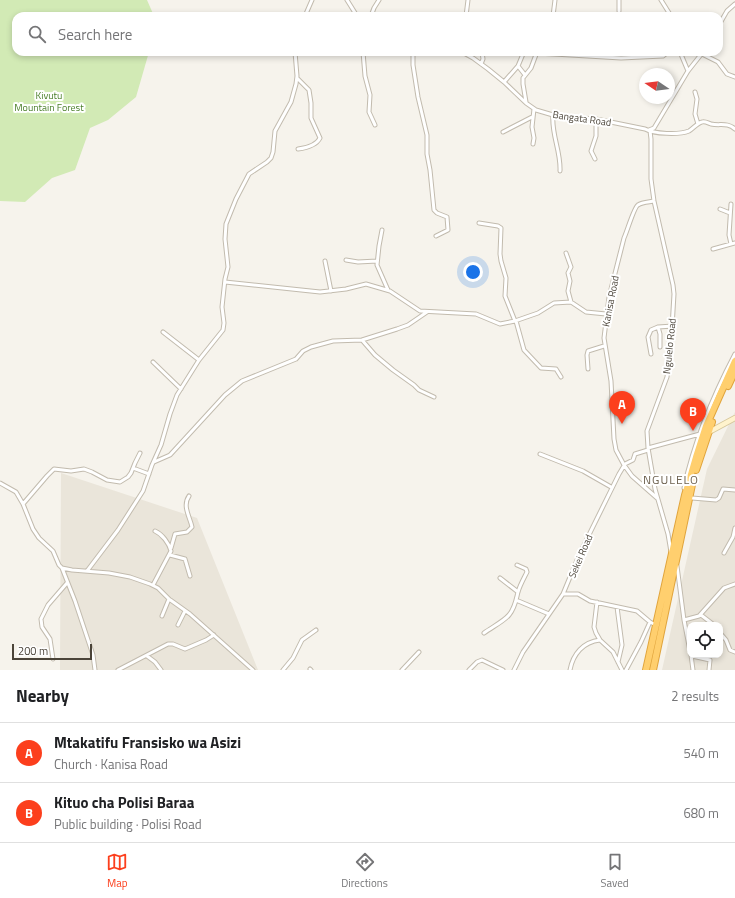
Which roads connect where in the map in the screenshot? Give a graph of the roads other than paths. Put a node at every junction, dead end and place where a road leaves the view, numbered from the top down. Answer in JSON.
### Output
{"nodes":[{"id":1,"x":312,"y":0,"type":"edge"},
{"id":2,"x":347,"y":0,"type":"edge"},
{"id":3,"x":379,"y":0,"type":"edge"},
{"id":4,"x":468,"y":0,"type":"edge"},
{"id":5,"x":555,"y":0,"type":"edge"},
{"id":6,"x":618,"y":0,"type":"edge"},
{"id":7,"x":662,"y":0,"type":"edge"},
{"id":8,"x":735,"y":4,"type":"edge"},
{"id":9,"x":619,"y":11,"type":"dead end"},
{"id":10,"x":307,"y":12,"type":"edge"},
{"id":11,"x":354,"y":12,"type":"edge"},
{"id":12,"x":372,"y":12,"type":"edge"},
{"id":13,"x":466,"y":12,"type":"edge"},
{"id":14,"x":554,"y":12,"type":"edge"},
{"id":15,"x":669,"y":12,"type":"edge"},
{"id":16,"x":723,"y":18,"type":"edge"},
{"id":17,"x":295,"y":56,"type":"edge"},
{"id":18,"x":363,"y":56,"type":"edge"},
{"id":19,"x":413,"y":56,"type":"edge"},
{"id":20,"x":468,"y":56,"type":"edge"},
{"id":21,"x":483,"y":56,"type":"edge"},
{"id":22,"x":522,"y":56,"type":"edge"},
{"id":23,"x":536,"y":56,"type":"edge"},
{"id":24,"x":587,"y":56,"type":"edge"},
{"id":25,"x":660,"y":56,"type":"edge"},
{"id":26,"x":682,"y":56,"type":"edge"},
{"id":27,"x":700,"y":56,"type":"edge"},
{"id":28,"x":707,"y":56,"type":"edge"},
{"id":29,"x":481,"y":64,"type":"junction"},
{"id":30,"x":518,"y":66,"type":"junction"},
{"id":31,"x":688,"y":72,"type":"junction"},
{"id":32,"x":525,"y":75,"type":"junction"},
{"id":33,"x":735,"y":77,"type":"edge"},
{"id":34,"x":297,"y":78,"type":"junction"},
{"id":35,"x":504,"y":82,"type":"junction"},
{"id":36,"x":695,"y":92,"type":"dead end"},
{"id":37,"x":526,"y":103,"type":"junction"},
{"id":38,"x":534,"y":109,"type":"junction"},
{"id":39,"x":553,"y":115,"type":"junction"},
{"id":40,"x":532,"y":117,"type":"junction"},
{"id":41,"x":596,"y":119,"type":"junction"},
{"id":42,"x":698,"y":124,"type":"junction"},
{"id":43,"x":375,"y":125,"type":"dead end"},
{"id":44,"x":735,"y":129,"type":"edge"},
{"id":45,"x":648,"y":131,"type":"junction"},
{"id":46,"x":503,"y":132,"type":"dead end"},
{"id":47,"x":533,"y":144,"type":"dead end"},
{"id":48,"x":298,"y":149,"type":"dead end"},
{"id":49,"x":595,"y":159,"type":"dead end"},
{"id":50,"x":560,"y":171,"type":"dead end"},
{"id":51,"x":654,"y":201,"type":"junction"},
{"id":52,"x":731,"y":204,"type":"dead end"},
{"id":53,"x":720,"y":209,"type":"dead end"},
{"id":54,"x":730,"y":213,"type":"junction"},
{"id":55,"x":479,"y":223,"type":"dead end"},
{"id":56,"x":382,"y":230,"type":"dead end"},
{"id":57,"x":436,"y":236,"type":"dead end"},
{"id":58,"x":733,"y":243,"type":"edge"},
{"id":59,"x":713,"y":249,"type":"dead end"},
{"id":60,"x":566,"y":253,"type":"dead end"},
{"id":61,"x":346,"y":260,"type":"dead end"},
{"id":62,"x":325,"y":261,"type":"dead end"},
{"id":63,"x":377,"y":261,"type":"junction"},
{"id":64,"x":225,"y":282,"type":"junction"},
{"id":65,"x":388,"y":290,"type":"junction"},
{"id":66,"x":331,"y":291,"type":"junction"},
{"id":67,"x":571,"y":302,"type":"junction"},
{"id":68,"x":427,"y":312,"type":"junction"},
{"id":69,"x":606,"y":314,"type":"junction"},
{"id":70,"x":516,"y":321,"type":"junction"},
{"id":71,"x":672,"y":326,"type":"junction"},
{"id":72,"x":658,"y":327,"type":"junction"},
{"id":73,"x":163,"y":332,"type":"dead end"},
{"id":74,"x":362,"y":340,"type":"junction"},
{"id":75,"x":604,"y":346,"type":"junction"},
{"id":76,"x":660,"y":347,"type":"dead end"},
{"id":77,"x":650,"y":354,"type":"dead end"},
{"id":78,"x":735,"y":354,"type":"edge"},
{"id":79,"x":199,"y":360,"type":"junction"},
{"id":80,"x":735,"y":361,"type":"edge"},
{"id":81,"x":153,"y":362,"type":"dead end"},
{"id":82,"x":588,"y":369,"type":"dead end"},
{"id":83,"x":735,"y":371,"type":"edge"},
{"id":84,"x":561,"y":377,"type":"dead end"},
{"id":85,"x":181,"y":389,"type":"junction"},
{"id":86,"x":434,"y":397,"type":"dead end"},
{"id":87,"x":735,"y":418,"type":"edge"},
{"id":88,"x":704,"y":433,"type":"junction"},
{"id":89,"x":648,"y":449,"type":"junction"},
{"id":90,"x":140,"y":454,"type":"dead end"},
{"id":91,"x":540,"y":454,"type":"dead end"},
{"id":92,"x":154,"y":462,"type":"junction"},
{"id":93,"x":624,"y":465,"type":"junction"},
{"id":94,"x":133,"y":468,"type":"junction"},
{"id":95,"x":149,"y":474,"type":"junction"},
{"id":96,"x":0,"y":483,"type":"edge"},
{"id":97,"x":612,"y":487,"type":"junction"},
{"id":98,"x":735,"y":490,"type":"edge"},
{"id":99,"x":189,"y":496,"type":"dead end"},
{"id":100,"x":657,"y":498,"type":"junction"},
{"id":101,"x":692,"y":498,"type":"dead end"},
{"id":102,"x":23,"y":504,"type":"junction"},
{"id":103,"x":735,"y":528,"type":"edge"},
{"id":104,"x":155,"y":531,"type":"dead end"},
{"id":105,"x":668,"y":534,"type":"junction"},
{"id":106,"x":676,"y":535,"type":"junction"},
{"id":107,"x":171,"y":548,"type":"junction"},
{"id":108,"x":724,"y":553,"type":"dead end"},
{"id":109,"x":170,"y":555,"type":"junction"},
{"id":110,"x":674,"y":559,"type":"junction"},
{"id":111,"x":517,"y":565,"type":"dead end"},
{"id":112,"x":62,"y":568,"type":"junction"},
{"id":113,"x":87,"y":571,"type":"junction"},
{"id":114,"x":190,"y":576,"type":"dead end"},
{"id":115,"x":500,"y":578,"type":"dead end"},
{"id":116,"x":67,"y":582,"type":"junction"},
{"id":117,"x":735,"y":584,"type":"edge"},
{"id":118,"x":153,"y":585,"type":"junction"},
{"id":119,"x":518,"y":592,"type":"junction"},
{"id":120,"x":563,"y":594,"type":"junction"},
{"id":121,"x":169,"y":599,"type":"junction"},
{"id":122,"x":516,"y":600,"type":"junction"},
{"id":123,"x":597,"y":602,"type":"junction"},
{"id":124,"x":617,"y":607,"type":"junction"},
{"id":125,"x":663,"y":610,"type":"junction"},
{"id":126,"x":185,"y":611,"type":"junction"},
{"id":127,"x":549,"y":614,"type":"junction"},
{"id":128,"x":701,"y":615,"type":"junction"},
{"id":129,"x":162,"y":616,"type":"dead end"},
{"id":130,"x":684,"y":620,"type":"junction"},
{"id":131,"x":710,"y":622,"type":"edge"},
{"id":132,"x":178,"y":625,"type":"dead end"},
{"id":133,"x":654,"y":625,"type":"junction"},
{"id":134,"x":662,"y":629,"type":"junction"},
{"id":135,"x":316,"y":630,"type":"dead end"},
{"id":136,"x":484,"y":633,"type":"dead end"},
{"id":137,"x":214,"y":635,"type":"junction"},
{"id":138,"x":687,"y":636,"type":"edge"},
{"id":139,"x":723,"y":636,"type":"edge"},
{"id":140,"x":600,"y":640,"type":"junction"},
{"id":141,"x":419,"y":652,"type":"dead end"},
{"id":142,"x":735,"y":652,"type":"edge"},
{"id":143,"x":147,"y":656,"type":"junction"},
{"id":144,"x":692,"y":658,"type":"edge"},
{"id":145,"x":703,"y":658,"type":"edge"},
{"id":146,"x":53,"y":659,"type":"dead end"},
{"id":147,"x":618,"y":662,"type":"junction"},
{"id":148,"x":492,"y":664,"type":"junction"},
{"id":149,"x":251,"y":669,"type":"edge"},
{"id":150,"x":95,"y":670,"type":"edge"},
{"id":151,"x":118,"y":670,"type":"edge"},
{"id":152,"x":161,"y":670,"type":"edge"},
{"id":153,"x":283,"y":670,"type":"edge"},
{"id":154,"x":402,"y":670,"type":"edge"},
{"id":155,"x":469,"y":670,"type":"edge"},
{"id":156,"x":489,"y":670,"type":"edge"},
{"id":157,"x":503,"y":670,"type":"edge"},
{"id":158,"x":514,"y":670,"type":"edge"},
{"id":159,"x":570,"y":670,"type":"edge"},
{"id":160,"x":622,"y":670,"type":"edge"},
{"id":161,"x":626,"y":670,"type":"edge"},
{"id":162,"x":646,"y":670,"type":"edge"},
{"id":163,"x":653,"y":670,"type":"edge"},
{"id":164,"x":693,"y":670,"type":"edge"},
{"id":165,"x":709,"y":670,"type":"edge"}],
"edges":[{"from":1,"to":10,"type":"street"},
{"from":2,"to":11,"type":"street"},
{"from":3,"to":12,"type":"street"},
{"from":4,"to":13,"type":"street"},
{"from":5,"to":14,"type":"street"},
{"from":6,"to":9,"type":"street"},
{"from":7,"to":15,"type":"street"},
{"from":8,"to":16,"type":"street"},
{"from":17,"to":34,"type":"street"},
{"from":18,"to":43,"type":"street"},
{"from":19,"to":57,"type":"street"},
{"from":20,"to":29,"type":"street","name":"Bangata Road"},
{"from":21,"to":29,"type":"street"},
{"from":22,"to":30,"type":"street"},
{"from":23,"to":32,"type":"street"},
{"from":24,"to":25,"type":"street"},
{"from":26,"to":31,"type":"street"},
{"from":27,"to":31,"type":"street"},
{"from":28,"to":33,"type":"street"},
{"from":29,"to":35,"type":"street","name":"Bangata Road"},
{"from":30,"to":32,"type":"street"},
{"from":30,"to":35,"type":"street"},
{"from":31,"to":45,"type":"street"},
{"from":32,"to":37,"type":"street"},
{"from":34,"to":48,"type":"street"},
{"from":34,"to":64,"type":"street"},
{"from":35,"to":37,"type":"street","name":"Bangata Road"},
{"from":36,"to":42,"type":"street"},
{"from":37,"to":38,"type":"street","name":"Bangata Road"},
{"from":38,"to":39,"type":"street","name":"Bangata Road"},
{"from":38,"to":40,"type":"street"},
{"from":39,"to":41,"type":"street","name":"Bangata Road"},
{"from":39,"to":50,"type":"street"},
{"from":40,"to":46,"type":"street"},
{"from":40,"to":47,"type":"street"},
{"from":41,"to":45,"type":"street","name":"Bangata Road"},
{"from":41,"to":49,"type":"street"},
{"from":42,"to":44,"type":"street"},
{"from":42,"to":45,"type":"street","name":"Bangata Road"},
{"from":45,"to":51,"type":"street","name":"Ngulelo Road"},
{"from":51,"to":69,"type":"street","name":"Kanisa Road"},
{"from":51,"to":71,"type":"street","name":"Ngulelo Road"},
{"from":52,"to":54,"type":"street"},
{"from":53,"to":54,"type":"street"},
{"from":54,"to":58,"type":"street"},
{"from":55,"to":70,"type":"street"},
{"from":56,"to":63,"type":"street"},
{"from":58,"to":59,"type":"street"},
{"from":60,"to":67,"type":"street"},
{"from":61,"to":63,"type":"street"},
{"from":62,"to":66,"type":"street"},
{"from":63,"to":65,"type":"street"},
{"from":64,"to":66,"type":"street"},
{"from":64,"to":79,"type":"street"},
{"from":65,"to":66,"type":"street"},
{"from":65,"to":68,"type":"street"},
{"from":67,"to":69,"type":"street"},
{"from":67,"to":70,"type":"street"},
{"from":68,"to":70,"type":"street"},
{"from":68,"to":74,"type":"street"},
{"from":69,"to":75,"type":"street","name":"Kanisa Road"},
{"from":70,"to":84,"type":"street"},
{"from":71,"to":72,"type":"street"},
{"from":71,"to":89,"type":"street","name":"Ngulelo Road"},
{"from":72,"to":76,"type":"street"},
{"from":72,"to":77,"type":"street"},
{"from":73,"to":79,"type":"street"},
{"from":74,"to":86,"type":"street"},
{"from":74,"to":92,"type":"street"},
{"from":75,"to":82,"type":"street"},
{"from":75,"to":93,"type":"street","name":"Kanisa Road"},
{"from":78,"to":88,"type":"street"},
{"from":79,"to":85,"type":"street"},
{"from":80,"to":88,"type":"highway"},
{"from":81,"to":85,"type":"street"},
{"from":83,"to":88,"type":"highway"},
{"from":85,"to":92,"type":"street"},
{"from":87,"to":88,"type":"street"},
{"from":88,"to":89,"type":"street","name":"Sekei Road"},
{"from":88,"to":106,"type":"highway"},
{"from":88,"to":110,"type":"highway"},
{"from":89,"to":93,"type":"street","name":"Sekei Road"},
{"from":89,"to":100,"type":"street","name":"Ngulelo Road"},
{"from":90,"to":94,"type":"street"},
{"from":91,"to":97,"type":"street"},
{"from":92,"to":95,"type":"street"},
{"from":93,"to":97,"type":"street","name":"Sekei Road"},
{"from":93,"to":100,"type":"street","name":"Kanisa Road"},
{"from":94,"to":95,"type":"street"},
{"from":94,"to":102,"type":"street"},
{"from":95,"to":113,"type":"street"},
{"from":96,"to":102,"type":"street"},
{"from":97,"to":120,"type":"street","name":"Sekei Road"},
{"from":98,"to":101,"type":"street"},
{"from":99,"to":107,"type":"street"},
{"from":100,"to":105,"type":"street","name":"Ngulelo Road"},
{"from":102,"to":112,"type":"street"},
{"from":103,"to":108,"type":"street"},
{"from":104,"to":107,"type":"street"},
{"from":105,"to":106,"type":"street"},
{"from":105,"to":110,"type":"street","name":"Ngulelo Road"},
{"from":106,"to":110,"type":"highway"},
{"from":107,"to":109,"type":"street"},
{"from":109,"to":114,"type":"street"},
{"from":109,"to":118,"type":"street"},
{"from":110,"to":125,"type":"highway"},
{"from":110,"to":130,"type":"street","name":"Ngulelo Road"},
{"from":111,"to":119,"type":"street"},
{"from":112,"to":113,"type":"street"},
{"from":112,"to":116,"type":"street"},
{"from":113,"to":118,"type":"street"},
{"from":115,"to":119,"type":"street"},
{"from":116,"to":146,"type":"street"},
{"from":116,"to":150,"type":"street"},
{"from":117,"to":128,"type":"street"},
{"from":118,"to":121,"type":"street"},
{"from":119,"to":122,"type":"street"},
{"from":120,"to":123,"type":"street"},
{"from":120,"to":127,"type":"street","name":"Sekei Road"},
{"from":121,"to":126,"type":"street"},
{"from":121,"to":129,"type":"street"},
{"from":122,"to":127,"type":"street"},
{"from":122,"to":136,"type":"street"},
{"from":123,"to":124,"type":"street"},
{"from":123,"to":140,"type":"street"},
{"from":124,"to":133,"type":"street"},
{"from":124,"to":147,"type":"street"},
{"from":125,"to":133,"type":"highway"},
{"from":125,"to":134,"type":"highway"},
{"from":126,"to":132,"type":"street"},
{"from":126,"to":137,"type":"street"},
{"from":127,"to":158,"type":"street","name":"Sekei Road"},
{"from":128,"to":130,"type":"street"},
{"from":128,"to":131,"type":"street"},
{"from":130,"to":138,"type":"street","name":"Ngulelo Road"},
{"from":133,"to":134,"type":"highway"},
{"from":133,"to":161,"type":"street"},
{"from":133,"to":162,"type":"highway"},
{"from":134,"to":163,"type":"highway"},
{"from":135,"to":153,"type":"street"},
{"from":137,"to":143,"type":"street"},
{"from":137,"to":149,"type":"street"},
{"from":139,"to":142,"type":"street"},
{"from":140,"to":147,"type":"street"},
{"from":140,"to":159,"type":"street"},
{"from":141,"to":154,"type":"street"},
{"from":143,"to":151,"type":"street"},
{"from":143,"to":152,"type":"street"},
{"from":144,"to":164,"type":"street"},
{"from":145,"to":165,"type":"street"},
{"from":147,"to":160,"type":"street"},
{"from":148,"to":155,"type":"street"},
{"from":148,"to":156,"type":"street"},
{"from":148,"to":157,"type":"street"}]}
